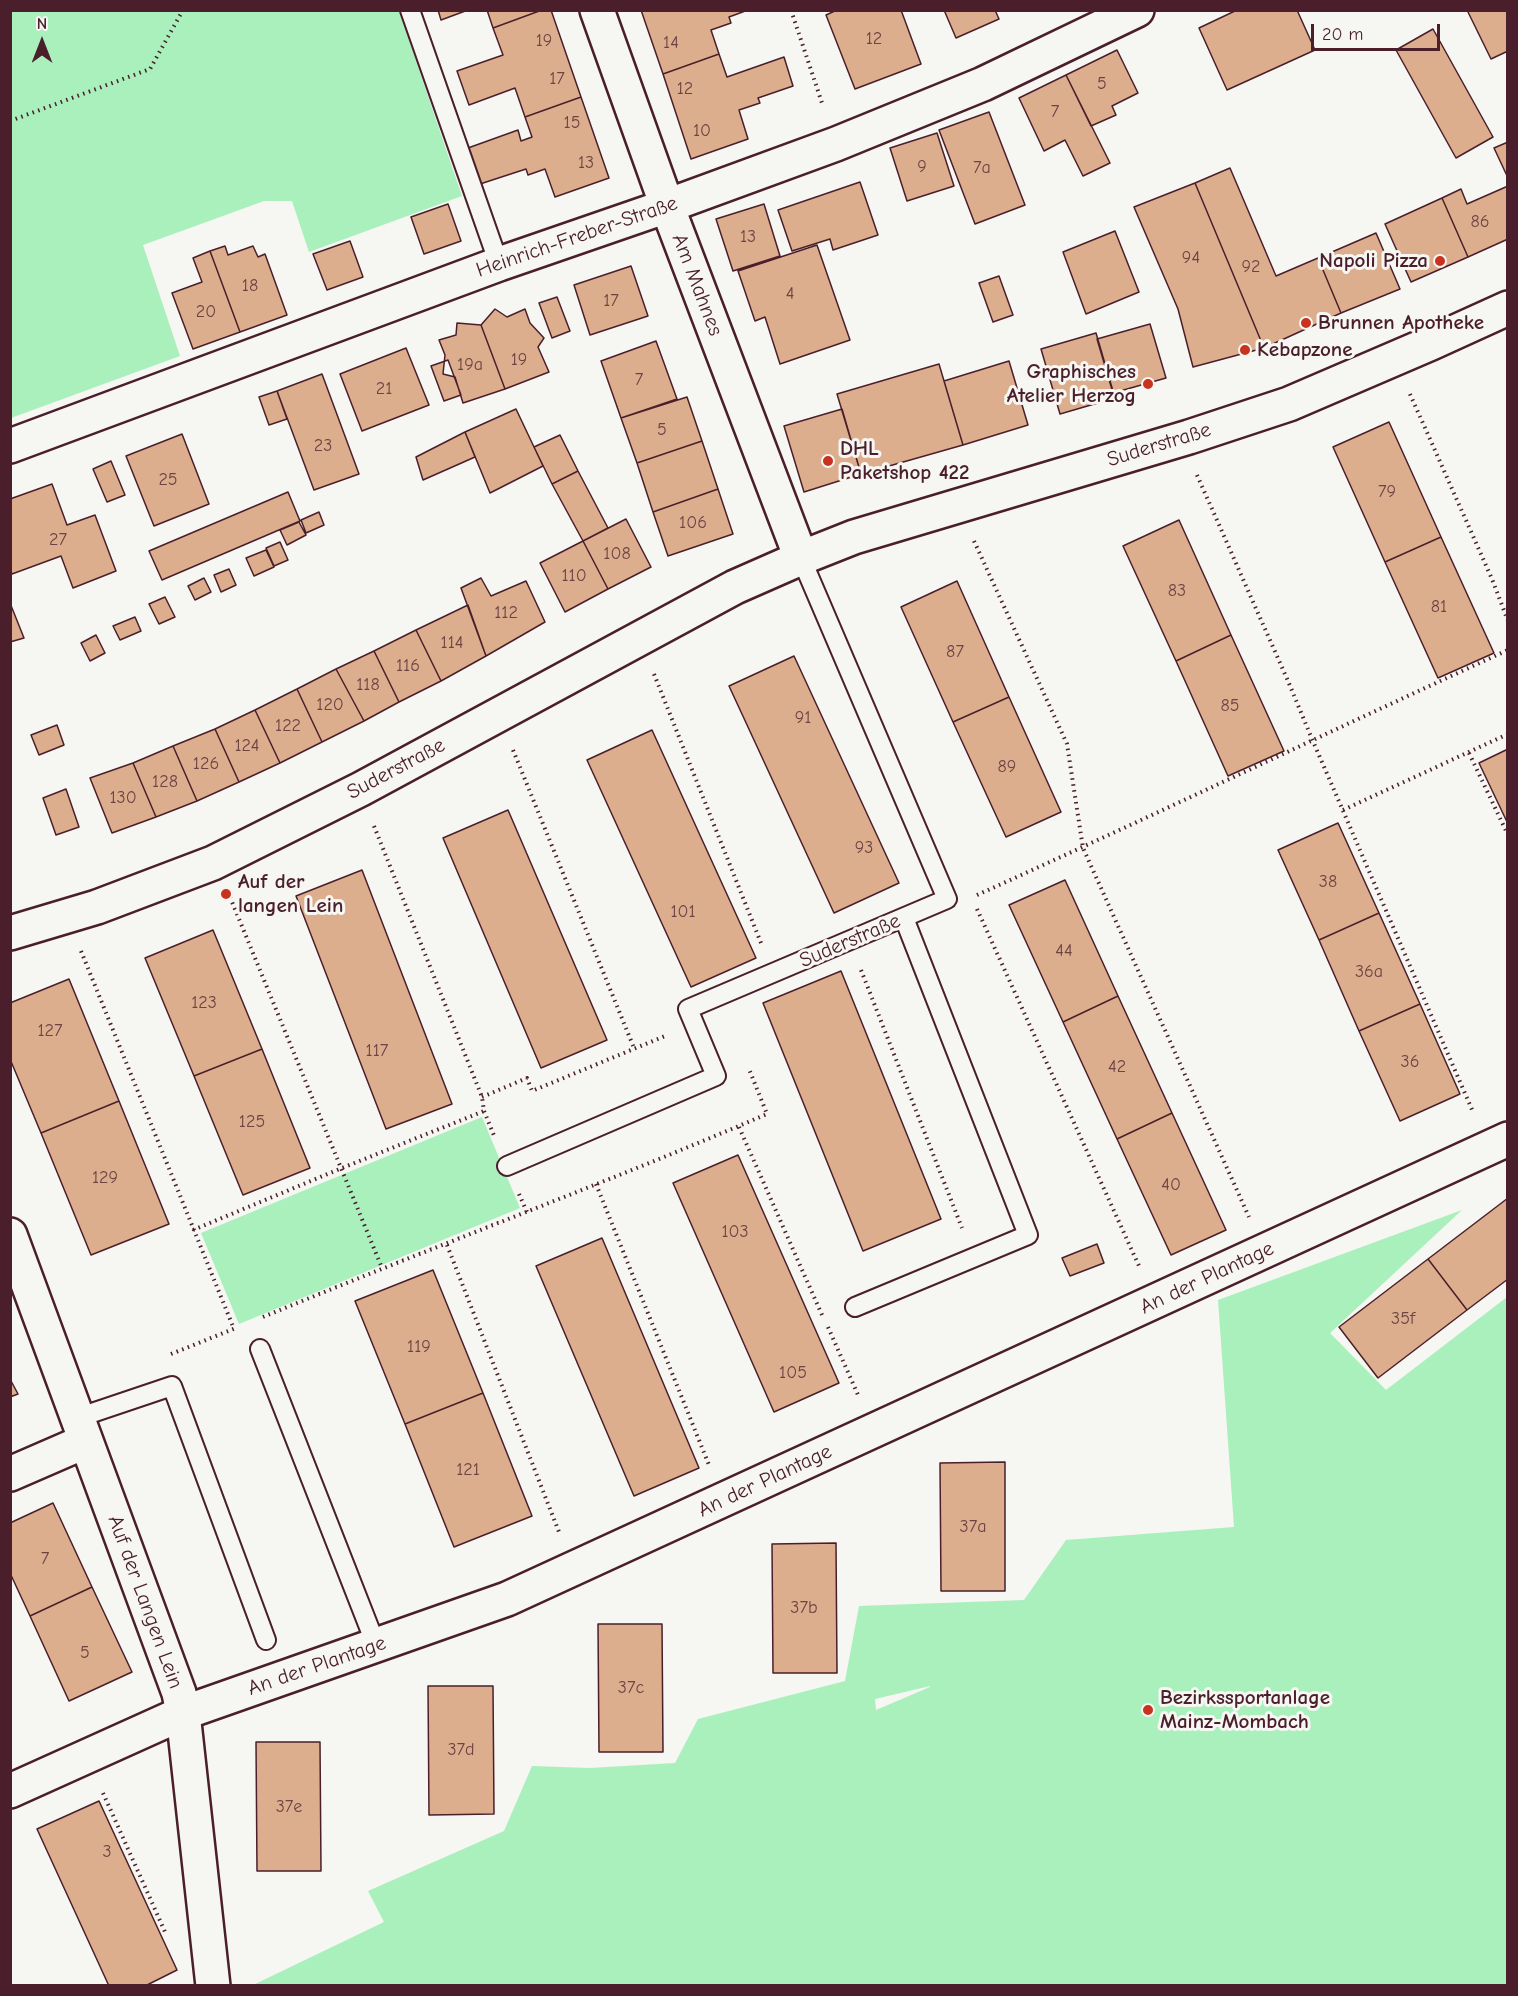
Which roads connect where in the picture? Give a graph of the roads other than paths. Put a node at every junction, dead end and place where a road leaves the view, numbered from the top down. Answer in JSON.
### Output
{"nodes":[{"id":1,"x":410,"y":10,"type":"edge"},
{"id":2,"x":597,"y":10,"type":"edge"},
{"id":3,"x":1137,"y":10,"type":"edge"},
{"id":4,"x":667,"y":206,"type":"junction"},
{"id":5,"x":499,"y":264,"type":"junction"},
{"id":6,"x":1508,"y":308,"type":"edge"},
{"id":7,"x":10,"y":446,"type":"edge"},
{"id":8,"x":801,"y":558,"type":"junction"},
{"id":9,"x":904,"y":918,"type":"junction"},
{"id":10,"x":10,"y":933,"type":"edge"},
{"id":11,"x":1498,"y":1143,"type":"edge"},
{"id":12,"x":507,"y":1166,"type":"road end"},
{"id":13,"x":10,"y":1235,"type":"edge"},
{"id":14,"x":855,"y":1307,"type":"dead end"},
{"id":15,"x":260,"y":1349,"type":"dead end"},
{"id":16,"x":82,"y":1430,"type":"junction"},
{"id":17,"x":10,"y":1474,"type":"edge"},
{"id":18,"x":266,"y":1640,"type":"dead end"},
{"id":19,"x":376,"y":1645,"type":"junction"},
{"id":20,"x":183,"y":1713,"type":"junction"},
{"id":21,"x":10,"y":1791,"type":"edge"},
{"id":22,"x":213,"y":1986,"type":"edge"}],
"edges":[{"from":1,"to":5,"type":"lane"},
{"from":2,"to":4,"type":"street","name":"Am Mahnes"},
{"from":3,"to":4,"type":"street","name":"Heinrich-Freber-Straße"},
{"from":4,"to":5,"type":"street","name":"Heinrich-Freber-Straße"},
{"from":4,"to":8,"type":"street","name":"Am Mahnes"},
{"from":5,"to":7,"type":"street","name":"Heinrich-Freber-Straße"},
{"from":6,"to":8,"type":"street","name":"Suderstraße"},
{"from":8,"to":9,"type":"lane","name":"Suderstraße"},
{"from":8,"to":10,"type":"street","name":"Suderstraße"},
{"from":9,"to":12,"type":"lane","name":"Suderstraße"},
{"from":9,"to":14,"type":"lane"},
{"from":11,"to":19,"type":"street","name":"An der Plantage"},
{"from":13,"to":16,"type":"street","name":"Auf der Langen Lein"},
{"from":15,"to":19,"type":"lane"},
{"from":16,"to":17,"type":"street"},
{"from":16,"to":18,"type":"lane"},
{"from":16,"to":20,"type":"street","name":"Auf der Langen Lein"},
{"from":19,"to":20,"type":"street","name":"An der Plantage"},
{"from":20,"to":21,"type":"street","name":"An der Plantage"},
{"from":20,"to":22,"type":"street","name":"Auf der Langen Lein"}]}
